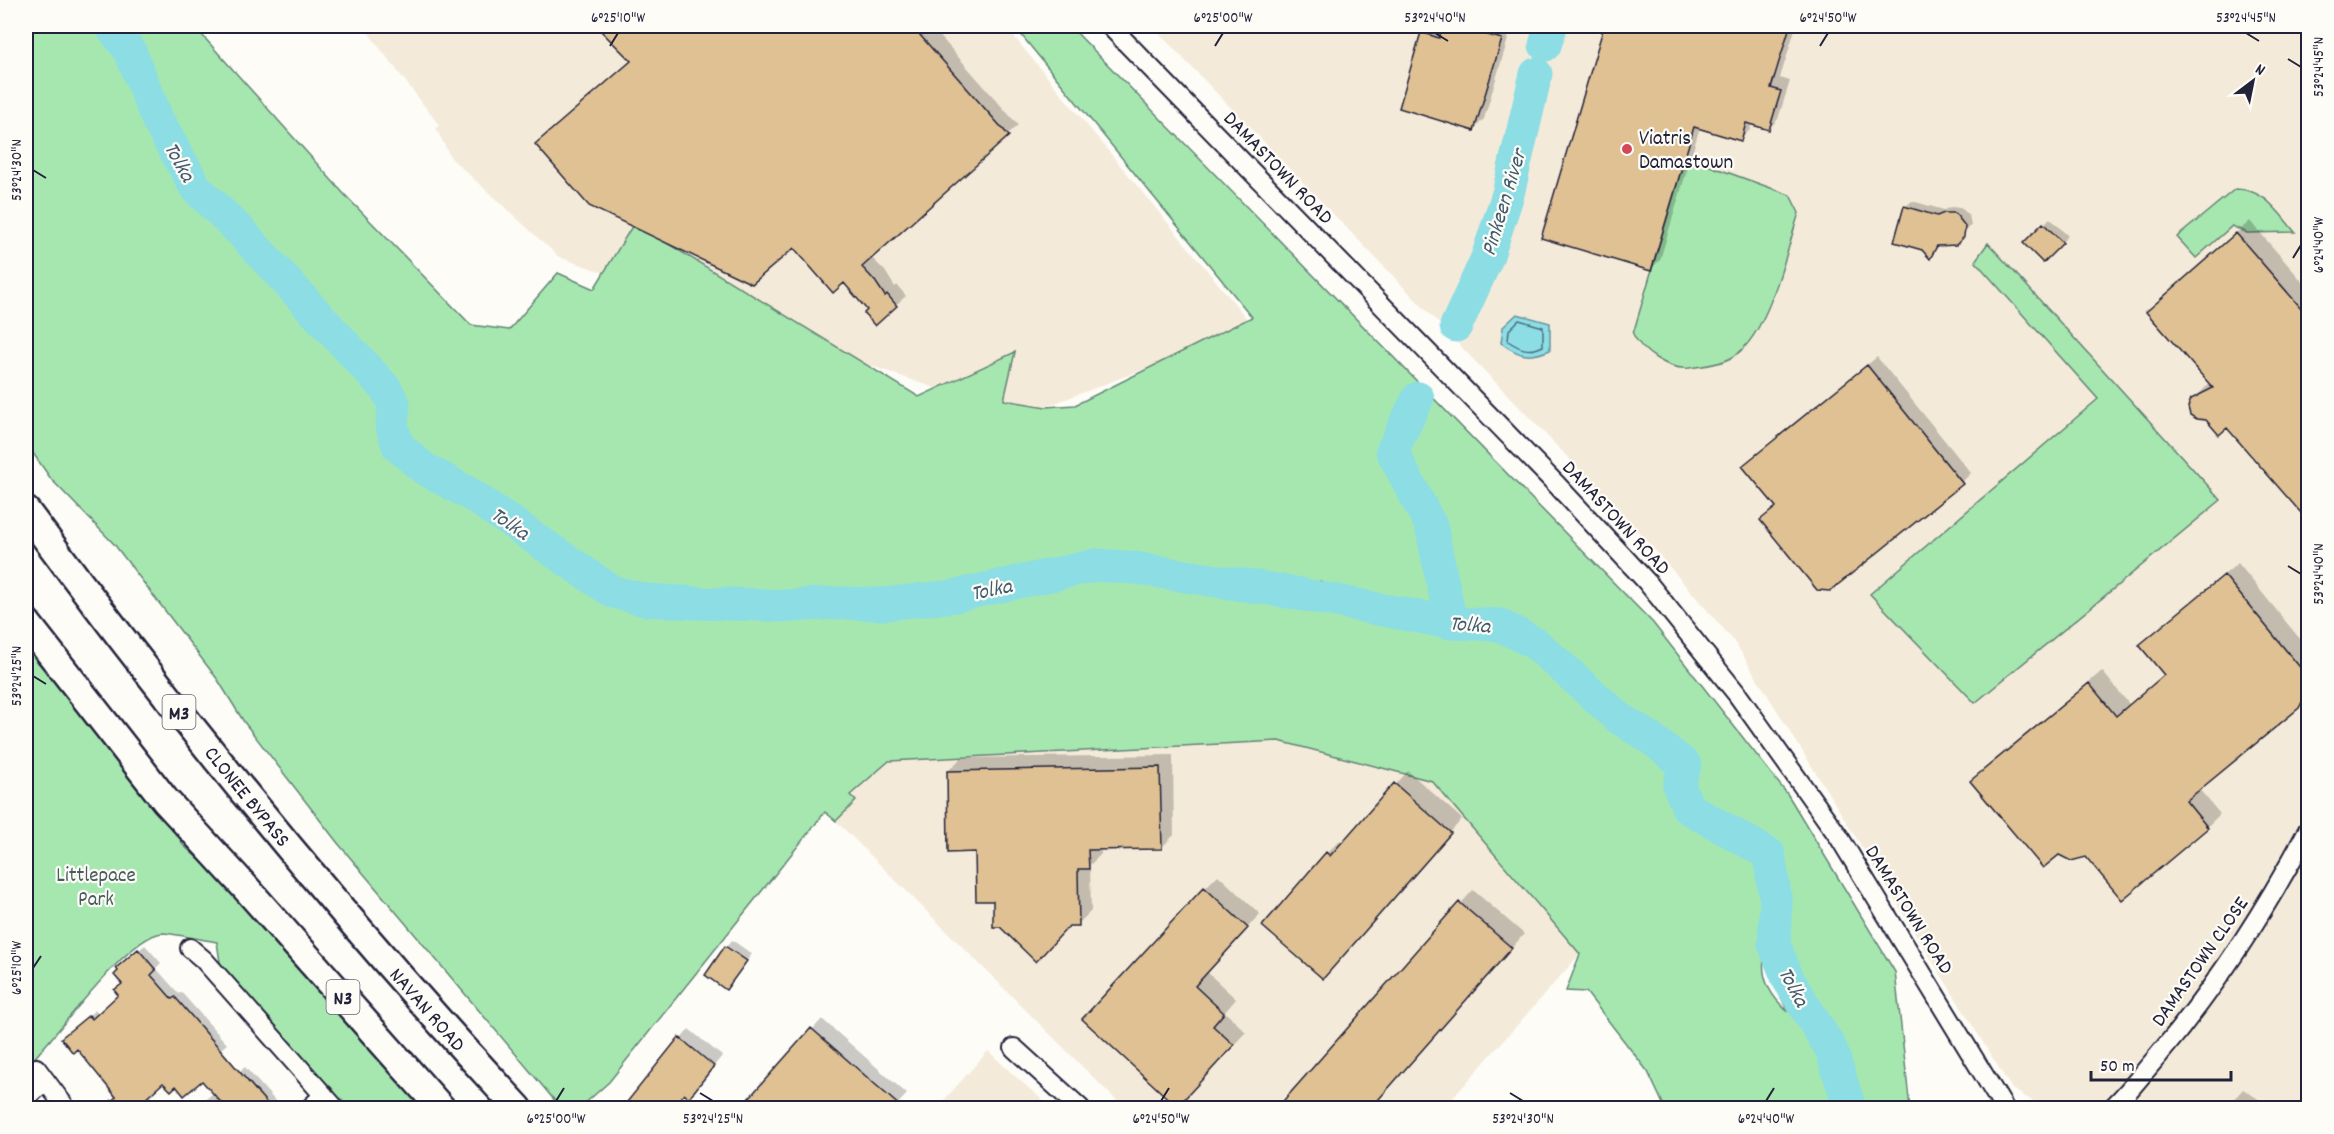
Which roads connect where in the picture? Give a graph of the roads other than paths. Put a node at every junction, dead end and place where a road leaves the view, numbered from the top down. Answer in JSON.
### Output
{"nodes":[{"id":1,"x":1110,"y":26,"type":"edge"},
{"id":2,"x":26,"y":490,"type":"edge"},
{"id":3,"x":26,"y":511,"type":"edge"},
{"id":4,"x":26,"y":605,"type":"edge"},
{"id":5,"x":26,"y":622,"type":"edge"},
{"id":6,"x":2308,"y":830,"type":"edge"},
{"id":7,"x":245,"y":886,"type":"junction"},
{"id":8,"x":340,"y":908,"type":"junction"},
{"id":9,"x":190,"y":948,"type":"dead end"},
{"id":10,"x":1014,"y":1048,"type":"dead end"},
{"id":11,"x":26,"y":1098,"type":"edge"},
{"id":12,"x":329,"y":1102,"type":"edge"},
{"id":13,"x":66,"y":1108,"type":"edge"},
{"id":14,"x":310,"y":1108,"type":"edge"},
{"id":15,"x":441,"y":1108,"type":"edge"},
{"id":16,"x":518,"y":1108,"type":"edge"},
{"id":17,"x":1080,"y":1108,"type":"edge"},
{"id":18,"x":2004,"y":1108,"type":"edge"},
{"id":19,"x":2112,"y":1108,"type":"edge"}],
"edges":[{"from":1,"to":18,"type":"street","name":"DAMASTOWN ROAD"},
{"from":2,"to":8,"type":"highway"},
{"from":3,"to":8,"type":"highway","name":"CLONEE BYPASS","number":"M3"},
{"from":4,"to":7,"type":"highway"},
{"from":5,"to":7,"type":"highway"},
{"from":6,"to":19,"type":"street","name":"DAMASTOWN CLOSE"},
{"from":7,"to":15,"type":"highway","number":"N3"},
{"from":8,"to":16,"type":"highway","name":"NAVAN ROAD"},
{"from":9,"to":12,"type":"street"},
{"from":10,"to":17,"type":"street"},
{"from":11,"to":13,"type":"street"},
{"from":12,"to":14,"type":"street"}]}
